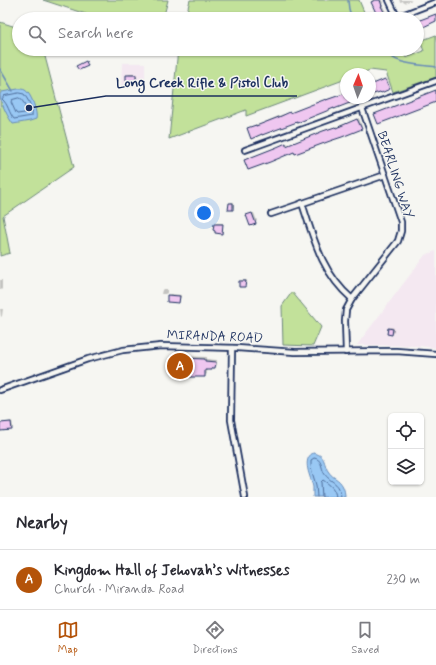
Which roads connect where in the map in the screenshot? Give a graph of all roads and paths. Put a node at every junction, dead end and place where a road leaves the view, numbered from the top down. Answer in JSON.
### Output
{"nodes":[{"id":1,"x":389,"y":0,"type":"edge"},
{"id":2,"x":436,"y":2,"type":"edge"},
{"id":3,"x":394,"y":12,"type":"edge"},
{"id":4,"x":412,"y":12,"type":"edge"},
{"id":5,"x":436,"y":81,"type":"edge"},
{"id":6,"x":362,"y":108,"type":"junction"},
{"id":7,"x":245,"y":150,"type":"dead end"},
{"id":8,"x":385,"y":175,"type":"junction"},
{"id":9,"x":302,"y":203,"type":"junction"},
{"id":10,"x":271,"y":214,"type":"dead end"},
{"id":11,"x":352,"y":299,"type":"junction"},
{"id":12,"x":232,"y":348,"type":"junction"},
{"id":13,"x":346,"y":352,"type":"junction"},
{"id":14,"x":436,"y":354,"type":"edge"},
{"id":15,"x":0,"y":390,"type":"edge"},
{"id":16,"x":245,"y":497,"type":"edge"}],
"edges":[{"from":1,"to":3,"type":"street"},
{"from":2,"to":4,"type":"street"},
{"from":5,"to":6,"type":"street"},
{"from":6,"to":7,"type":"street"},
{"from":6,"to":8,"type":"street","name":"BEARLING WAY"},
{"from":8,"to":9,"type":"street"},
{"from":8,"to":11,"type":"street","name":"BEARLING WAY"},
{"from":9,"to":10,"type":"street"},
{"from":9,"to":11,"type":"street"},
{"from":11,"to":13,"type":"street","name":"BEARLING WAY"},
{"from":12,"to":13,"type":"street","name":"MIRANDA ROAD"},
{"from":12,"to":15,"type":"street","name":"MIRANDA ROAD"},
{"from":12,"to":16,"type":"street"},
{"from":13,"to":14,"type":"street","name":"MIRANDA ROAD"}]}
